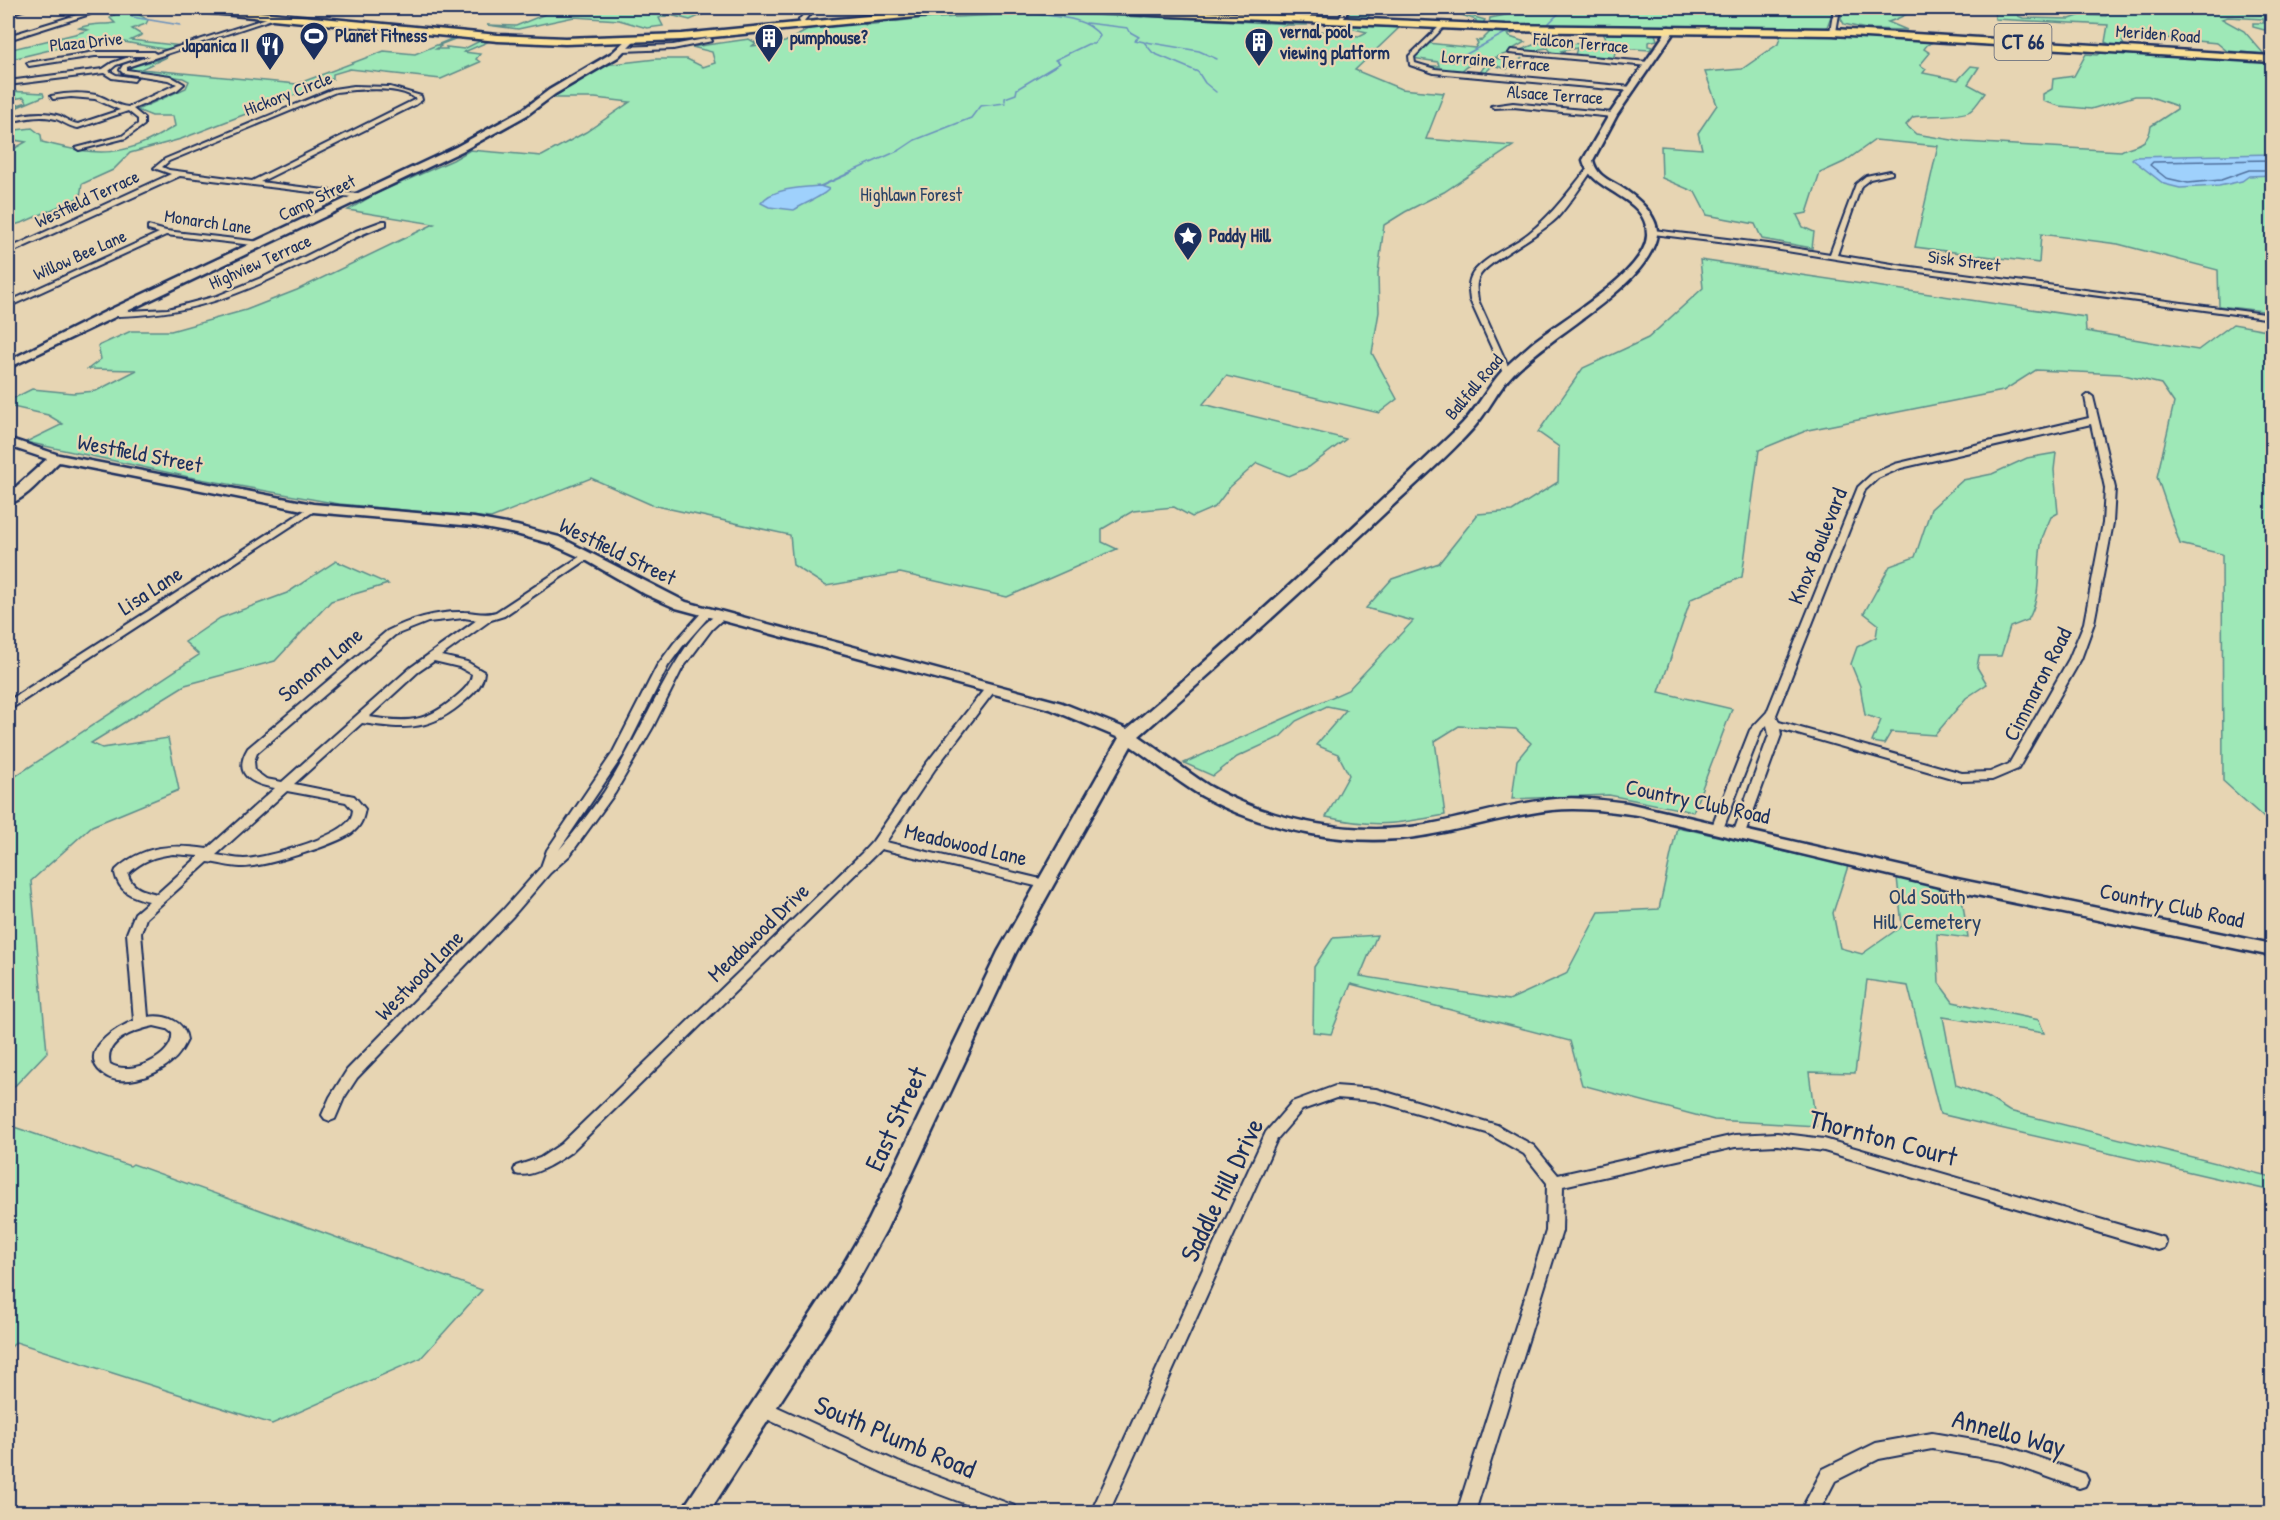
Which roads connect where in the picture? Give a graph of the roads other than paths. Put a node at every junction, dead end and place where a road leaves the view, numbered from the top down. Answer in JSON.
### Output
{"nodes":[{"id":1,"x":23,"y":8,"type":"edge"},
{"id":2,"x":53,"y":8,"type":"edge"},
{"id":3,"x":192,"y":8,"type":"edge"},
{"id":4,"x":820,"y":8,"type":"edge"},
{"id":5,"x":1346,"y":8,"type":"edge"},
{"id":6,"x":1837,"y":8,"type":"edge"},
{"id":7,"x":8,"y":12,"type":"edge"},
{"id":8,"x":274,"y":17,"type":"junction"},
{"id":9,"x":1340,"y":21,"type":"junction"},
{"id":10,"x":804,"y":25,"type":"junction"},
{"id":11,"x":1443,"y":25,"type":"junction"},
{"id":12,"x":1669,"y":30,"type":"junction"},
{"id":13,"x":1833,"y":32,"type":"junction"},
{"id":14,"x":8,"y":38,"type":"edge"},
{"id":15,"x":710,"y":40,"type":"dead end"},
{"id":16,"x":627,"y":45,"type":"junction"},
{"id":17,"x":1511,"y":52,"type":"dead end"},
{"id":18,"x":147,"y":53,"type":"junction"},
{"id":19,"x":160,"y":56,"type":"junction"},
{"id":20,"x":2272,"y":59,"type":"edge"},
{"id":21,"x":29,"y":64,"type":"dead end"},
{"id":22,"x":1648,"y":64,"type":"junction"},
{"id":23,"x":105,"y":71,"type":"junction"},
{"id":24,"x":180,"y":82,"type":"junction"},
{"id":25,"x":8,"y":83,"type":"edge"},
{"id":26,"x":1632,"y":89,"type":"junction"},
{"id":27,"x":53,"y":97,"type":"dead end"},
{"id":28,"x":1494,"y":106,"type":"dead end"},
{"id":29,"x":129,"y":109,"type":"junction"},
{"id":30,"x":1614,"y":115,"type":"junction"},
{"id":31,"x":8,"y":120,"type":"edge"},
{"id":32,"x":79,"y":148,"type":"dead end"},
{"id":33,"x":1590,"y":169,"type":"junction"},
{"id":34,"x":1890,"y":173,"type":"dead end"},
{"id":35,"x":178,"y":174,"type":"junction"},
{"id":36,"x":252,"y":183,"type":"junction"},
{"id":37,"x":357,"y":196,"type":"junction"},
{"id":38,"x":383,"y":223,"type":"dead end"},
{"id":39,"x":151,"y":228,"type":"dead end"},
{"id":40,"x":165,"y":232,"type":"junction"},
{"id":41,"x":1653,"y":232,"type":"junction"},
{"id":42,"x":261,"y":244,"type":"junction"},
{"id":43,"x":8,"y":252,"type":"edge"},
{"id":44,"x":1833,"y":256,"type":"junction"},
{"id":45,"x":8,"y":304,"type":"edge"},
{"id":46,"x":109,"y":314,"type":"junction"},
{"id":47,"x":2272,"y":317,"type":"edge"},
{"id":48,"x":8,"y":365,"type":"edge"},
{"id":49,"x":1507,"y":373,"type":"junction"},
{"id":50,"x":2089,"y":397,"type":"dead end"},
{"id":51,"x":2094,"y":420,"type":"junction"},
{"id":52,"x":8,"y":442,"type":"edge"},
{"id":53,"x":56,"y":459,"type":"junction"},
{"id":54,"x":8,"y":500,"type":"edge"},
{"id":55,"x":313,"y":508,"type":"junction"},
{"id":56,"x":583,"y":553,"type":"junction"},
{"id":57,"x":713,"y":615,"type":"junction"},
{"id":58,"x":485,"y":620,"type":"junction"},
{"id":59,"x":431,"y":657,"type":"junction"},
{"id":60,"x":663,"y":666,"type":"junction"},
{"id":61,"x":676,"y":668,"type":"junction"},
{"id":62,"x":990,"y":689,"type":"junction"},
{"id":63,"x":8,"y":706,"type":"edge"},
{"id":64,"x":360,"y":719,"type":"junction"},
{"id":65,"x":1770,"y":719,"type":"junction"},
{"id":66,"x":1128,"y":736,"type":"junction"},
{"id":67,"x":618,"y":754,"type":"junction"},
{"id":68,"x":632,"y":755,"type":"junction"},
{"id":69,"x":284,"y":786,"type":"junction"},
{"id":70,"x":1718,"y":829,"type":"junction"},
{"id":71,"x":1739,"y":834,"type":"junction"},
{"id":72,"x":878,"y":844,"type":"junction"},
{"id":73,"x":207,"y":855,"type":"junction"},
{"id":74,"x":545,"y":870,"type":"junction"},
{"id":75,"x":1044,"y":884,"type":"junction"},
{"id":76,"x":157,"y":898,"type":"junction"},
{"id":77,"x":2272,"y":950,"type":"edge"},
{"id":78,"x":141,"y":1023,"type":"junction"},
{"id":79,"x":330,"y":1115,"type":"dead end"},
{"id":80,"x":522,"y":1170,"type":"dead end"},
{"id":81,"x":1555,"y":1182,"type":"junction"},
{"id":82,"x":2158,"y":1243,"type":"dead end"},
{"id":83,"x":762,"y":1408,"type":"junction"},
{"id":84,"x":2079,"y":1480,"type":"dead end"},
{"id":85,"x":695,"y":1512,"type":"edge"},
{"id":86,"x":1008,"y":1512,"type":"edge"},
{"id":87,"x":1100,"y":1512,"type":"edge"},
{"id":88,"x":1466,"y":1512,"type":"edge"},
{"id":89,"x":1809,"y":1512,"type":"edge"}],
"edges":[{"from":1,"to":7,"type":"main road"},
{"from":2,"to":14,"type":"street"},
{"from":3,"to":8,"type":"highway","number":"CT 66"},
{"from":4,"to":10,"type":"street"},
{"from":5,"to":9,"type":"street"},
{"from":6,"to":13,"type":"street"},
{"from":8,"to":16,"type":"highway","number":"CT 66"},
{"from":8,"to":19,"type":"street","name":"Plaza Drive"},
{"from":9,"to":10,"type":"highway","name":"Meriden Road","number":"CT 66"},
{"from":9,"to":11,"type":"highway","name":"Meriden Road","number":"CT 66"},
{"from":10,"to":16,"type":"highway","number":"CT 66"},
{"from":11,"to":12,"type":"highway","name":"Meriden Road","number":"CT 66"},
{"from":11,"to":26,"type":"street","name":"Lorraine Terrace"},
{"from":12,"to":13,"type":"highway","name":"Meriden Road","number":"CT 66"},
{"from":12,"to":22,"type":"main road"},
{"from":13,"to":20,"type":"highway","name":"Meriden Road","number":"CT 66"},
{"from":15,"to":16,"type":"street"},
{"from":16,"to":37,"type":"main road","name":"Camp Street"},
{"from":17,"to":22,"type":"street","name":"Falcon Terrace"},
{"from":18,"to":19,"type":"street","name":"Plaza Drive"},
{"from":18,"to":21,"type":"street","name":"Plaza Drive"},
{"from":18,"to":23,"type":"street","name":"Plaza Drive"},
{"from":19,"to":24,"type":"street","name":"Plaza Drive"},
{"from":22,"to":26,"type":"main road"},
{"from":23,"to":24,"type":"street","name":"Plaza Drive"},
{"from":23,"to":25,"type":"street","name":"Plaza Drive"},
{"from":24,"to":29,"type":"street"},
{"from":26,"to":30,"type":"main road"},
{"from":27,"to":29,"type":"street"},
{"from":28,"to":30,"type":"street","name":"Alsace Terrace"},
{"from":29,"to":31,"type":"street"},
{"from":29,"to":32,"type":"street"},
{"from":30,"to":33,"type":"main road"},
{"from":33,"to":41,"type":"main road"},
{"from":33,"to":49,"type":"street"},
{"from":34,"to":44,"type":"street"},
{"from":35,"to":36,"type":"street"},
{"from":35,"to":36,"type":"street","name":"Hickory Circle"},
{"from":35,"to":43,"type":"street","name":"Westfield Terrace"},
{"from":36,"to":37,"type":"street"},
{"from":37,"to":42,"type":"main road","name":"Camp Street"},
{"from":38,"to":46,"type":"street","name":"Highview Terrace"},
{"from":39,"to":40,"type":"street","name":"Monarch Lane"},
{"from":40,"to":42,"type":"street","name":"Monarch Lane"},
{"from":40,"to":45,"type":"street","name":"Willow Bee Lane"},
{"from":41,"to":44,"type":"street","name":"Sisk Street"},
{"from":41,"to":49,"type":"main road","name":"Ballfall Road"},
{"from":42,"to":46,"type":"main road","name":"Camp Street"},
{"from":44,"to":47,"type":"street","name":"Sisk Street"},
{"from":46,"to":48,"type":"main road","name":"Camp Street"},
{"from":49,"to":66,"type":"main road","name":"Ballfall Road"},
{"from":50,"to":51,"type":"street","name":"Cimmaron Road"},
{"from":51,"to":65,"type":"street","name":"Knox Boulevard"},
{"from":51,"to":65,"type":"street","name":"Cimmaron Road"},
{"from":52,"to":53,"type":"main road","name":"Westfield Street"},
{"from":53,"to":54,"type":"main road"},
{"from":53,"to":55,"type":"main road","name":"Westfield Street"},
{"from":55,"to":56,"type":"main road","name":"Westfield Street"},
{"from":55,"to":63,"type":"street","name":"Lisa Lane"},
{"from":56,"to":57,"type":"main road","name":"Westfield Street"},
{"from":56,"to":58,"type":"street"},
{"from":57,"to":60,"type":"street","name":"Westwood Lane"},
{"from":57,"to":61,"type":"street","name":"Westwood Lane"},
{"from":57,"to":62,"type":"main road","name":"Westfield Street"},
{"from":58,"to":59,"type":"street"},
{"from":58,"to":69,"type":"street","name":"Sonoma Lane"},
{"from":59,"to":64,"type":"street"},
{"from":59,"to":64,"type":"street"},
{"from":60,"to":61,"type":"street"},
{"from":60,"to":67,"type":"street","name":"Westwood Lane"},
{"from":61,"to":68,"type":"street","name":"Westwood Lane"},
{"from":62,"to":66,"type":"main road","name":"Westfield Street"},
{"from":62,"to":72,"type":"street","name":"Meadowood Drive"},
{"from":64,"to":69,"type":"street"},
{"from":65,"to":70,"type":"street","name":"Knox Boulevard"},
{"from":65,"to":71,"type":"street","name":"Knox Boulevard"},
{"from":66,"to":70,"type":"main road","name":"Country Club Road"},
{"from":66,"to":75,"type":"main road","name":"East Street"},
{"from":67,"to":68,"type":"street"},
{"from":67,"to":74,"type":"street","name":"Westwood Lane"},
{"from":68,"to":74,"type":"street","name":"Westwood Lane"},
{"from":69,"to":73,"type":"street"},
{"from":69,"to":73,"type":"street","name":"Sonoma Lane"},
{"from":70,"to":71,"type":"main road","name":"Country Club Road"},
{"from":71,"to":77,"type":"main road","name":"Country Club Road"},
{"from":72,"to":75,"type":"street","name":"Meadowood Lane"},
{"from":72,"to":80,"type":"street","name":"Meadowood Drive"},
{"from":73,"to":76,"type":"street"},
{"from":73,"to":76,"type":"street","name":"Sonoma Lane"},
{"from":74,"to":79,"type":"street","name":"Westwood Lane"},
{"from":75,"to":83,"type":"main road","name":"East Street"},
{"from":76,"to":78,"type":"street"},
{"from":78,"to":78,"type":"street"},
{"from":81,"to":82,"type":"street","name":"Thornton Court"},
{"from":81,"to":87,"type":"street","name":"Saddle Hill Drive"},
{"from":81,"to":88,"type":"street"},
{"from":83,"to":85,"type":"main road","name":"East Street"},
{"from":83,"to":86,"type":"street","name":"South Plumb Road"},
{"from":84,"to":89,"type":"street","name":"Annello Way"}]}
